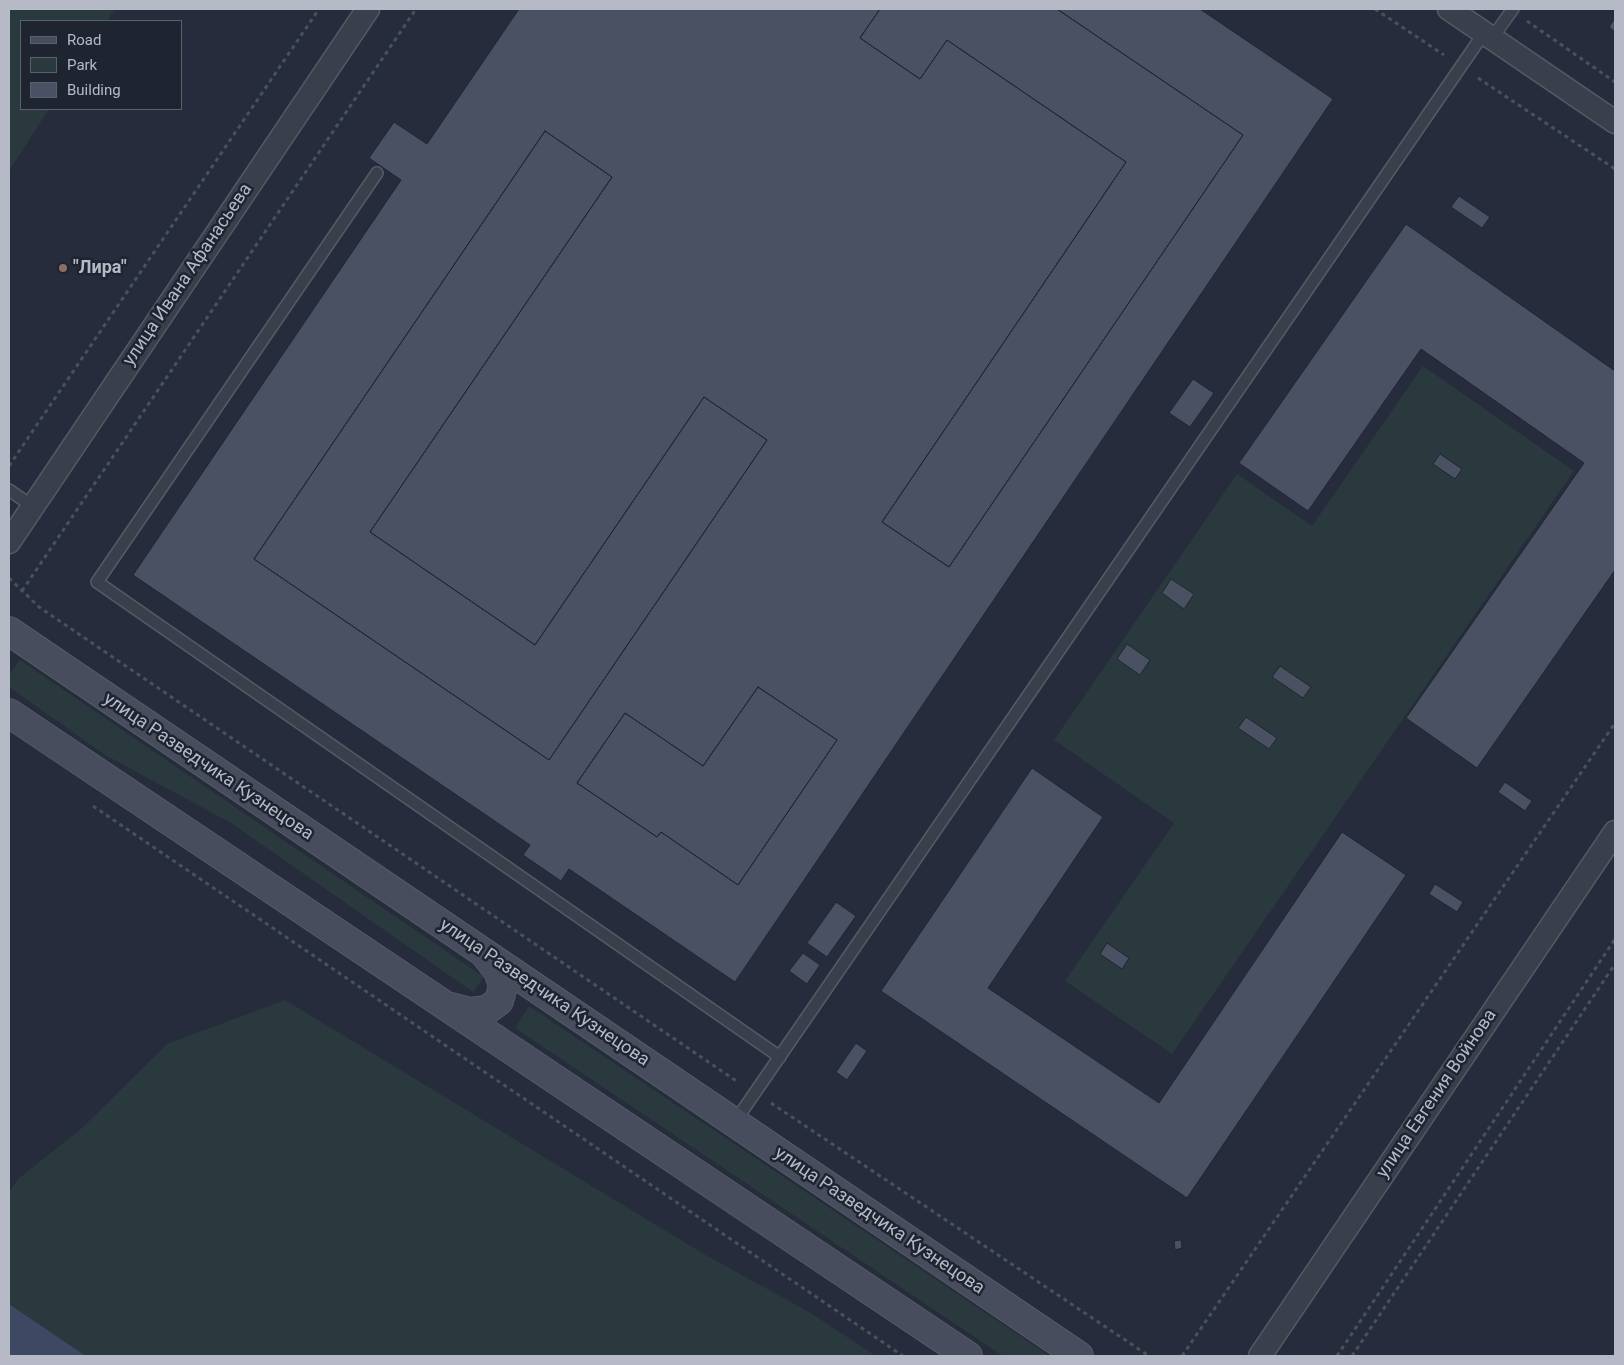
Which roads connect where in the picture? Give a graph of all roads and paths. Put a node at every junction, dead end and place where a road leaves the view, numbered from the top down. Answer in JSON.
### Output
{"nodes":[{"id":1,"x":319,"y":9,"type":"edge"},
{"id":2,"x":368,"y":9,"type":"edge"},
{"id":3,"x":416,"y":9,"type":"edge"},
{"id":4,"x":1375,"y":9,"type":"edge"},
{"id":5,"x":1449,"y":9,"type":"edge"},
{"id":6,"x":1512,"y":9,"type":"edge"},
{"id":7,"x":1488,"y":35,"type":"junction"},
{"id":8,"x":1461,"y":66,"type":"junction"},
{"id":9,"x":1615,"y":82,"type":"edge"},
{"id":10,"x":1615,"y":122,"type":"edge"},
{"id":11,"x":1615,"y":169,"type":"edge"},
{"id":12,"x":378,"y":173,"type":"dead end"},
{"id":13,"x":9,"y":466,"type":"edge"},
{"id":14,"x":9,"y":490,"type":"edge"},
{"id":15,"x":32,"y":506,"type":"junction"},
{"id":16,"x":9,"y":542,"type":"edge"},
{"id":17,"x":9,"y":578,"type":"edge"},
{"id":18,"x":22,"y":591,"type":"junction"},
{"id":19,"x":9,"y":631,"type":"edge"},
{"id":20,"x":9,"y":713,"type":"edge"},
{"id":21,"x":1615,"y":722,"type":"edge"},
{"id":22,"x":91,"y":805,"type":"dead end"},
{"id":23,"x":1615,"y":832,"type":"edge"},
{"id":24,"x":1615,"y":939,"type":"edge"},
{"id":25,"x":482,"y":951,"type":"junction"},
{"id":26,"x":1615,"y":964,"type":"edge"},
{"id":27,"x":447,"y":1006,"type":"junction"},
{"id":28,"x":780,"y":1057,"type":"junction"},
{"id":29,"x":755,"y":1093,"type":"junction"},
{"id":30,"x":734,"y":1123,"type":"junction"},
{"id":31,"x":903,"y":1356,"type":"edge"},
{"id":32,"x":968,"y":1356,"type":"edge"},
{"id":33,"x":1079,"y":1356,"type":"edge"},
{"id":34,"x":1149,"y":1356,"type":"edge"},
{"id":35,"x":1182,"y":1356,"type":"edge"},
{"id":36,"x":1260,"y":1356,"type":"edge"},
{"id":37,"x":1337,"y":1356,"type":"edge"},
{"id":38,"x":1352,"y":1356,"type":"edge"}],
"edges":[{"from":1,"to":13,"type":"path"},
{"from":2,"to":15,"type":"street","name":"улица Ивана Афанасьева"},
{"from":3,"to":18,"type":"path"},
{"from":4,"to":8,"type":"path"},
{"from":5,"to":7,"type":"street"},
{"from":6,"to":7,"type":"lane"},
{"from":6,"to":9,"type":"path"},
{"from":7,"to":8,"type":"lane"},
{"from":7,"to":10,"type":"street"},
{"from":8,"to":11,"type":"path"},
{"from":8,"to":28,"type":"lane"},
{"from":12,"to":28,"type":"lane"},
{"from":14,"to":15,"type":"lane"},
{"from":15,"to":16,"type":"street","name":"улица Ивана Афанасьева"},
{"from":17,"to":18,"type":"path"},
{"from":18,"to":29,"type":"path"},
{"from":19,"to":25,"type":"main road","name":"улица Разведчика Кузнецова"},
{"from":20,"to":27,"type":"main road"},
{"from":21,"to":35,"type":"path"},
{"from":22,"to":31,"type":"path"},
{"from":23,"to":36,"type":"street","name":"улица Евгения Войнова"},
{"from":24,"to":37,"type":"path"},
{"from":25,"to":27,"type":"main road"},
{"from":25,"to":30,"type":"main road","name":"улица Разведчика Кузнецова"},
{"from":26,"to":38,"type":"path"},
{"from":27,"to":32,"type":"main road"},
{"from":28,"to":29,"type":"lane"},
{"from":29,"to":30,"type":"lane"},
{"from":29,"to":34,"type":"path"},
{"from":30,"to":33,"type":"main road","name":"улица Разведчика Кузнецова"}]}
